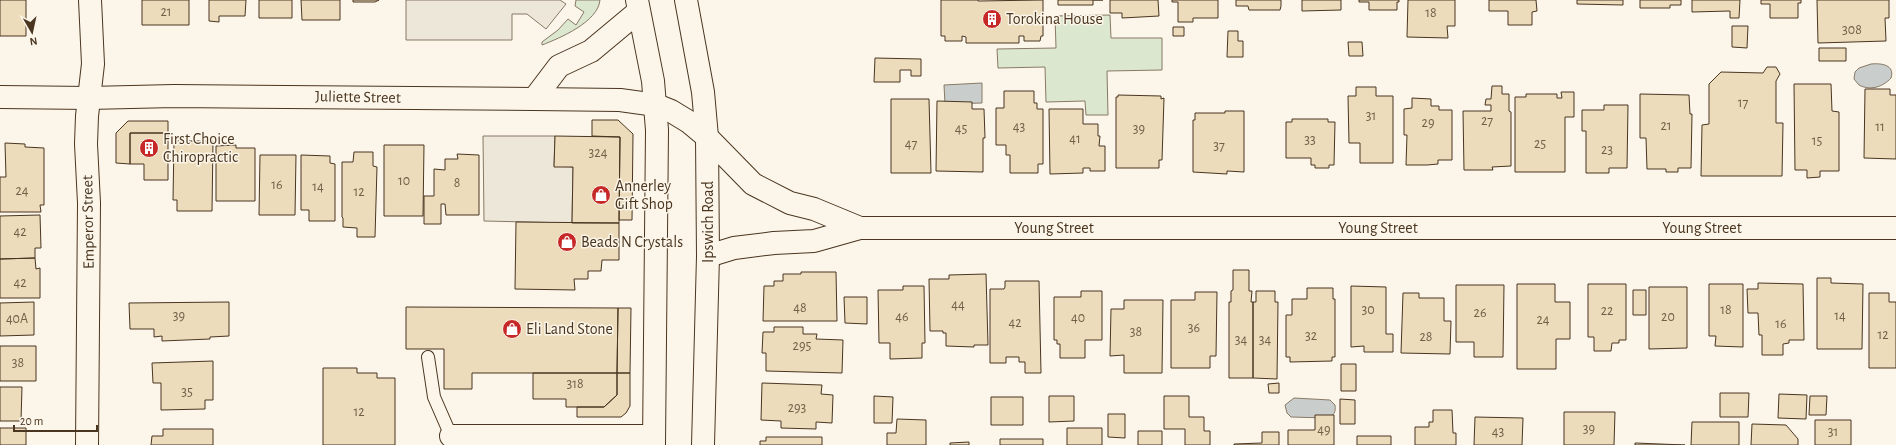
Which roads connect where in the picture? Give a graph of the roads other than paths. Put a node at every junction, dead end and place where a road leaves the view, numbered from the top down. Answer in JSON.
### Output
{"nodes":[{"id":1,"x":90,"y":0,"type":"edge"},
{"id":2,"x":686,"y":0,"type":"edge"},
{"id":3,"x":638,"y":6,"type":"edge"},
{"id":4,"x":0,"y":97,"type":"edge"},
{"id":5,"x":89,"y":98,"type":"junction"},
{"id":6,"x":534,"y":99,"type":"junction"},
{"id":7,"x":656,"y":105,"type":"junction"},
{"id":8,"x":707,"y":137,"type":"junction"},
{"id":9,"x":860,"y":228,"type":"junction"},
{"id":10,"x":1896,"y":228,"type":"edge"},
{"id":11,"x":708,"y":256,"type":"junction"},
{"id":12,"x":428,"y":358,"type":"dead end"},
{"id":13,"x":451,"y":436,"type":"joint"},
{"id":14,"x":654,"y":440,"type":"edge"},
{"id":15,"x":87,"y":445,"type":"edge"},
{"id":16,"x":703,"y":445,"type":"edge"}],
"edges":[{"from":1,"to":5,"type":"main road","name":"Emperor Street"},
{"from":2,"to":8,"type":"main road","name":"Ipswich Road"},
{"from":3,"to":6,"type":"main road"},
{"from":3,"to":7,"type":"main road"},
{"from":4,"to":5,"type":"main road","name":"Juliette Street"},
{"from":5,"to":6,"type":"main road","name":"Juliette Street"},
{"from":5,"to":15,"type":"main road","name":"Emperor Street"},
{"from":6,"to":7,"type":"main road","name":"Juliette Street"},
{"from":7,"to":8,"type":"main road","name":"Juliette Street"},
{"from":7,"to":14,"type":"main road"},
{"from":8,"to":9,"type":"main road","name":"Young Street"},
{"from":8,"to":11,"type":"main road","name":"Ipswich Road"},
{"from":9,"to":10,"type":"main road","name":"Young Street"},
{"from":9,"to":11,"type":"main road","name":"Young Street"},
{"from":11,"to":16,"type":"main road","name":"Ipswich Road"},
{"from":12,"to":13,"type":"lane"},
{"from":13,"to":14,"type":"main road"}]}
